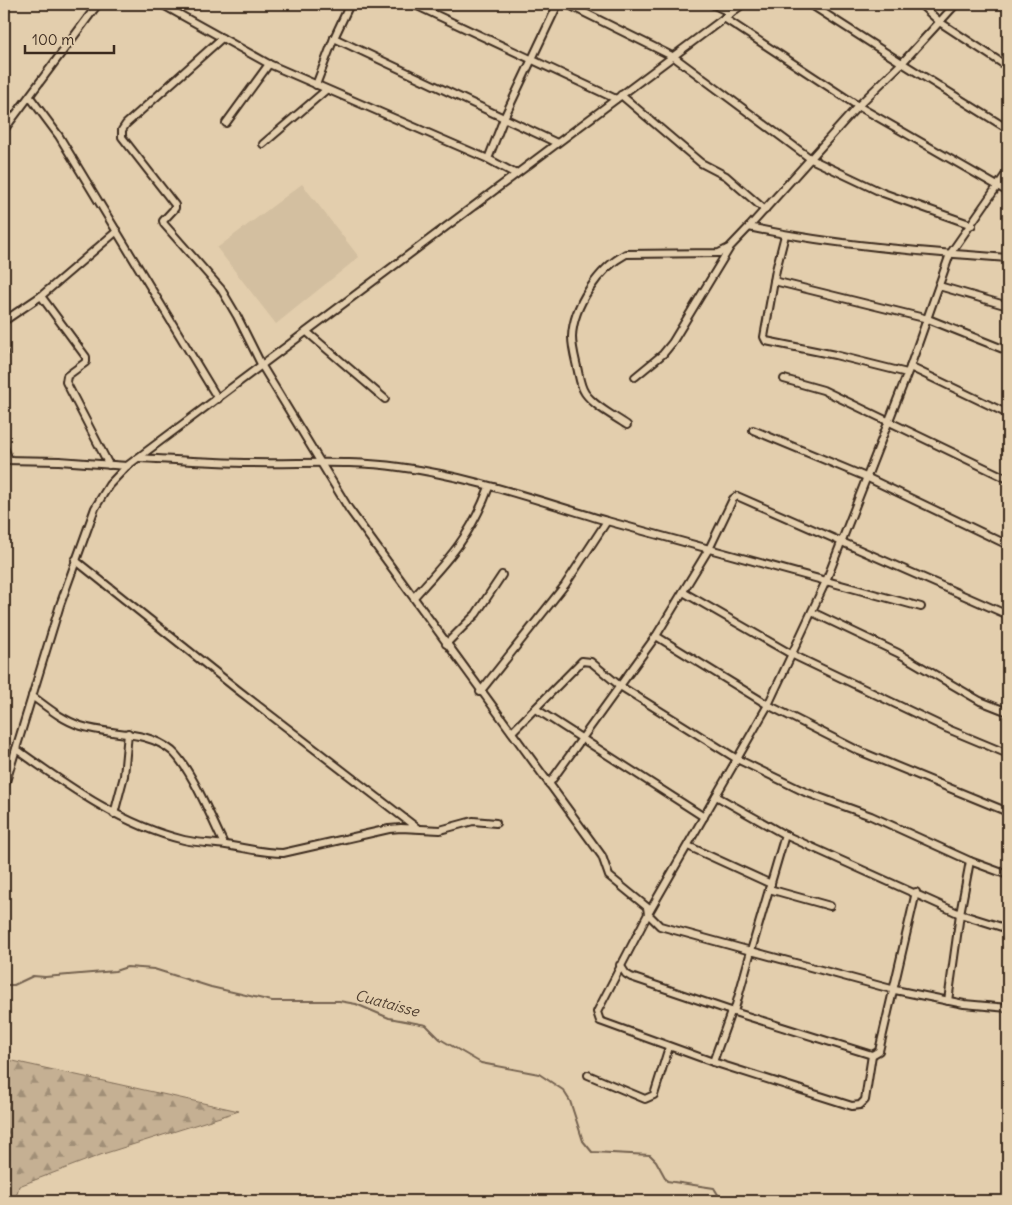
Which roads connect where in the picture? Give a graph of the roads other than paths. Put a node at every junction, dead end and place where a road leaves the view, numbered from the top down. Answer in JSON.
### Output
{"nodes":[{"id":1,"x":98,"y":4,"type":"edge"},
{"id":2,"x":161,"y":4,"type":"edge"},
{"id":3,"x":350,"y":4,"type":"edge"},
{"id":4,"x":412,"y":4,"type":"edge"},
{"id":5,"x":558,"y":4,"type":"edge"},
{"id":6,"x":567,"y":4,"type":"edge"},
{"id":7,"x":712,"y":4,"type":"edge"},
{"id":8,"x":743,"y":4,"type":"edge"},
{"id":9,"x":810,"y":4,"type":"edge"},
{"id":10,"x":920,"y":4,"type":"edge"},
{"id":11,"x":956,"y":4,"type":"edge"},
{"id":12,"x":1004,"y":4,"type":"edge"},
{"id":13,"x":1008,"y":6,"type":"edge"},
{"id":14,"x":731,"y":13,"type":"junction"},
{"id":15,"x":724,"y":18,"type":"junction"},
{"id":16,"x":941,"y":23,"type":"junction"},
{"id":17,"x":222,"y":38,"type":"junction"},
{"id":18,"x":334,"y":38,"type":"junction"},
{"id":19,"x":674,"y":57,"type":"junction"},
{"id":20,"x":531,"y":59,"type":"junction"},
{"id":21,"x":902,"y":63,"type":"junction"},
{"id":22,"x":269,"y":64,"type":"junction"},
{"id":23,"x":1008,"y":67,"type":"edge"},
{"id":24,"x":316,"y":85,"type":"junction"},
{"id":25,"x":326,"y":90,"type":"junction"},
{"id":26,"x":30,"y":97,"type":"junction"},
{"id":27,"x":619,"y":97,"type":"junction"},
{"id":28,"x":858,"y":106,"type":"junction"},
{"id":29,"x":504,"y":118,"type":"junction"},
{"id":30,"x":226,"y":123,"type":"dead end"},
{"id":31,"x":1008,"y":129,"type":"edge"},
{"id":32,"x":4,"y":130,"type":"edge"},
{"id":33,"x":263,"y":144,"type":"dead end"},
{"id":34,"x":558,"y":144,"type":"junction"},
{"id":35,"x":488,"y":159,"type":"junction"},
{"id":36,"x":811,"y":159,"type":"junction"},
{"id":37,"x":1008,"y":171,"type":"edge"},
{"id":38,"x":516,"y":174,"type":"junction"},
{"id":39,"x":999,"y":186,"type":"junction"},
{"id":40,"x":1008,"y":192,"type":"edge"},
{"id":41,"x":765,"y":210,"type":"junction"},
{"id":42,"x":972,"y":225,"type":"junction"},
{"id":43,"x":749,"y":227,"type":"junction"},
{"id":44,"x":117,"y":231,"type":"junction"},
{"id":45,"x":785,"y":235,"type":"junction"},
{"id":46,"x":729,"y":248,"type":"junction"},
{"id":47,"x":950,"y":254,"type":"junction"},
{"id":48,"x":1008,"y":258,"type":"edge"},
{"id":49,"x":774,"y":281,"type":"junction"},
{"id":50,"x":939,"y":286,"type":"junction"},
{"id":51,"x":41,"y":296,"type":"junction"},
{"id":52,"x":1008,"y":306,"type":"edge"},
{"id":53,"x":928,"y":319,"type":"junction"},
{"id":54,"x":4,"y":320,"type":"edge"},
{"id":55,"x":307,"y":332,"type":"junction"},
{"id":56,"x":1008,"y":350,"type":"edge"},
{"id":57,"x":4,"y":352,"type":"edge"},
{"id":58,"x":262,"y":366,"type":"junction"},
{"id":59,"x":908,"y":370,"type":"junction"},
{"id":60,"x":635,"y":377,"type":"dead end"},
{"id":61,"x":784,"y":379,"type":"dead end"},
{"id":62,"x":218,"y":399,"type":"junction"},
{"id":63,"x":385,"y":399,"type":"dead end"},
{"id":64,"x":1008,"y":414,"type":"edge"},
{"id":65,"x":4,"y":416,"type":"edge"},
{"id":66,"x":889,"y":421,"type":"junction"},
{"id":67,"x":627,"y":425,"type":"dead end"},
{"id":68,"x":753,"y":430,"type":"dead end"},
{"id":69,"x":4,"y":447,"type":"edge"},
{"id":70,"x":138,"y":458,"type":"junction"},
{"id":71,"x":6,"y":460,"type":"edge"},
{"id":72,"x":322,"y":464,"type":"junction"},
{"id":73,"x":109,"y":465,"type":"junction"},
{"id":74,"x":127,"y":466,"type":"junction"},
{"id":75,"x":866,"y":477,"type":"junction"},
{"id":76,"x":1008,"y":479,"type":"edge"},
{"id":77,"x":489,"y":487,"type":"junction"},
{"id":78,"x":607,"y":521,"type":"junction"},
{"id":79,"x":842,"y":541,"type":"junction"},
{"id":80,"x":1008,"y":545,"type":"edge"},
{"id":81,"x":710,"y":547,"type":"junction"},
{"id":82,"x":75,"y":560,"type":"junction"},
{"id":83,"x":502,"y":575,"type":"dead end"},
{"id":84,"x":826,"y":581,"type":"junction"},
{"id":85,"x":683,"y":592,"type":"junction"},
{"id":86,"x":414,"y":597,"type":"junction"},
{"id":87,"x":921,"y":607,"type":"dead end"},
{"id":88,"x":812,"y":612,"type":"junction"},
{"id":89,"x":1008,"y":616,"type":"edge"},
{"id":90,"x":656,"y":636,"type":"junction"},
{"id":91,"x":446,"y":644,"type":"junction"},
{"id":92,"x":791,"y":654,"type":"junction"},
{"id":93,"x":620,"y":686,"type":"junction"},
{"id":94,"x":480,"y":692,"type":"junction"},
{"id":95,"x":32,"y":696,"type":"junction"},
{"id":96,"x":768,"y":705,"type":"junction"},
{"id":97,"x":536,"y":710,"type":"junction"},
{"id":98,"x":1008,"y":712,"type":"edge"},
{"id":99,"x":512,"y":732,"type":"junction"},
{"id":100,"x":128,"y":733,"type":"junction"},
{"id":101,"x":583,"y":739,"type":"junction"},
{"id":102,"x":16,"y":749,"type":"junction"},
{"id":103,"x":1008,"y":754,"type":"edge"},
{"id":104,"x":737,"y":759,"type":"junction"},
{"id":105,"x":549,"y":784,"type":"junction"},
{"id":106,"x":4,"y":788,"type":"edge"},
{"id":107,"x":716,"y":796,"type":"junction"},
{"id":108,"x":1008,"y":812,"type":"edge"},
{"id":109,"x":114,"y":814,"type":"junction"},
{"id":110,"x":704,"y":818,"type":"junction"},
{"id":111,"x":496,"y":823,"type":"dead end"},
{"id":112,"x":417,"y":828,"type":"junction"},
{"id":113,"x":785,"y":834,"type":"junction"},
{"id":114,"x":224,"y":844,"type":"junction"},
{"id":115,"x":688,"y":846,"type":"junction"},
{"id":116,"x":970,"y":861,"type":"junction"},
{"id":117,"x":1008,"y":874,"type":"edge"},
{"id":118,"x":770,"y":886,"type":"junction"},
{"id":119,"x":916,"y":892,"type":"junction"},
{"id":120,"x":830,"y":906,"type":"dead end"},
{"id":121,"x":648,"y":914,"type":"junction"},
{"id":122,"x":960,"y":914,"type":"junction"},
{"id":123,"x":1008,"y":929,"type":"edge"},
{"id":124,"x":751,"y":951,"type":"junction"},
{"id":125,"x":620,"y":965,"type":"junction"},
{"id":126,"x":895,"y":990,"type":"junction"},
{"id":127,"x":948,"y":1001,"type":"junction"},
{"id":128,"x":1008,"y":1008,"type":"edge"},
{"id":129,"x":732,"y":1012,"type":"junction"},
{"id":130,"x":669,"y":1047,"type":"junction"},
{"id":131,"x":872,"y":1055,"type":"junction"},
{"id":132,"x":713,"y":1062,"type":"junction"},
{"id":133,"x":588,"y":1075,"type":"dead end"}],
"edges":[{"from":1,"to":26,"type":"street"},
{"from":2,"to":17,"type":"street"},
{"from":3,"to":18,"type":"street"},
{"from":4,"to":20,"type":"street"},
{"from":5,"to":20,"type":"street"},
{"from":6,"to":19,"type":"street"},
{"from":7,"to":14,"type":"street"},
{"from":8,"to":14,"type":"street"},
{"from":9,"to":21,"type":"street"},
{"from":10,"to":16,"type":"street"},
{"from":11,"to":16,"type":"street"},
{"from":12,"to":13,"type":"street"},
{"from":14,"to":15,"type":"street"},
{"from":15,"to":19,"type":"street"},
{"from":15,"to":28,"type":"street"},
{"from":16,"to":21,"type":"street"},
{"from":16,"to":23,"type":"street"},
{"from":17,"to":22,"type":"street"},
{"from":17,"to":58,"type":"street"},
{"from":18,"to":24,"type":"street"},
{"from":18,"to":29,"type":"street"},
{"from":19,"to":27,"type":"street"},
{"from":19,"to":36,"type":"street"},
{"from":20,"to":27,"type":"street"},
{"from":20,"to":29,"type":"street"},
{"from":21,"to":28,"type":"street"},
{"from":21,"to":31,"type":"street"},
{"from":22,"to":24,"type":"street"},
{"from":22,"to":30,"type":"street"},
{"from":24,"to":25,"type":"street"},
{"from":25,"to":33,"type":"street"},
{"from":25,"to":35,"type":"street"},
{"from":26,"to":32,"type":"street"},
{"from":26,"to":44,"type":"street"},
{"from":27,"to":34,"type":"street"},
{"from":27,"to":41,"type":"street"},
{"from":28,"to":36,"type":"street"},
{"from":28,"to":39,"type":"street"},
{"from":29,"to":34,"type":"street"},
{"from":29,"to":35,"type":"street"},
{"from":34,"to":38,"type":"street"},
{"from":35,"to":38,"type":"street"},
{"from":36,"to":41,"type":"street"},
{"from":36,"to":42,"type":"street"},
{"from":37,"to":39,"type":"street"},
{"from":38,"to":55,"type":"street"},
{"from":39,"to":40,"type":"street"},
{"from":39,"to":42,"type":"street"},
{"from":41,"to":43,"type":"street"},
{"from":42,"to":47,"type":"street"},
{"from":43,"to":45,"type":"street"},
{"from":43,"to":46,"type":"street"},
{"from":44,"to":51,"type":"street"},
{"from":44,"to":62,"type":"street"},
{"from":45,"to":47,"type":"street"},
{"from":45,"to":49,"type":"street"},
{"from":46,"to":60,"type":"street"},
{"from":46,"to":67,"type":"street"},
{"from":47,"to":48,"type":"street"},
{"from":47,"to":50,"type":"street"},
{"from":49,"to":53,"type":"street"},
{"from":49,"to":59,"type":"street"},
{"from":50,"to":52,"type":"street"},
{"from":50,"to":53,"type":"street"},
{"from":51,"to":54,"type":"street"},
{"from":51,"to":73,"type":"street"},
{"from":53,"to":56,"type":"street"},
{"from":53,"to":59,"type":"street"},
{"from":55,"to":58,"type":"street"},
{"from":55,"to":63,"type":"street"},
{"from":57,"to":65,"type":"street"},
{"from":58,"to":62,"type":"street"},
{"from":58,"to":72,"type":"street"},
{"from":59,"to":64,"type":"street"},
{"from":59,"to":66,"type":"street"},
{"from":61,"to":66,"type":"street"},
{"from":62,"to":70,"type":"street"},
{"from":66,"to":75,"type":"street"},
{"from":66,"to":76,"type":"street"},
{"from":68,"to":75,"type":"street"},
{"from":69,"to":71,"type":"street"},
{"from":70,"to":72,"type":"street"},
{"from":70,"to":74,"type":"street"},
{"from":71,"to":73,"type":"street"},
{"from":72,"to":77,"type":"street"},
{"from":72,"to":86,"type":"street"},
{"from":73,"to":74,"type":"street"},
{"from":74,"to":82,"type":"street"},
{"from":75,"to":79,"type":"street"},
{"from":75,"to":80,"type":"street"},
{"from":77,"to":78,"type":"street"},
{"from":77,"to":86,"type":"street"},
{"from":78,"to":81,"type":"street"},
{"from":78,"to":94,"type":"street"},
{"from":79,"to":81,"type":"street"},
{"from":79,"to":84,"type":"street"},
{"from":79,"to":89,"type":"street"},
{"from":81,"to":84,"type":"street"},
{"from":81,"to":85,"type":"street"},
{"from":82,"to":95,"type":"street"},
{"from":82,"to":112,"type":"street"},
{"from":83,"to":91,"type":"street"},
{"from":84,"to":87,"type":"street"},
{"from":84,"to":88,"type":"street"},
{"from":85,"to":90,"type":"street"},
{"from":85,"to":92,"type":"street"},
{"from":86,"to":91,"type":"street"},
{"from":88,"to":92,"type":"street"},
{"from":88,"to":98,"type":"street"},
{"from":90,"to":93,"type":"street"},
{"from":90,"to":96,"type":"street"},
{"from":91,"to":94,"type":"street"},
{"from":92,"to":96,"type":"street"},
{"from":92,"to":103,"type":"street"},
{"from":93,"to":97,"type":"street"},
{"from":93,"to":101,"type":"street"},
{"from":93,"to":104,"type":"street"},
{"from":94,"to":99,"type":"street"},
{"from":95,"to":100,"type":"street"},
{"from":95,"to":102,"type":"street"},
{"from":96,"to":104,"type":"street"},
{"from":96,"to":108,"type":"street"},
{"from":97,"to":99,"type":"street"},
{"from":97,"to":101,"type":"street"},
{"from":99,"to":105,"type":"street"},
{"from":100,"to":109,"type":"street"},
{"from":100,"to":114,"type":"street"},
{"from":101,"to":105,"type":"street"},
{"from":101,"to":110,"type":"street"},
{"from":102,"to":106,"type":"street"},
{"from":102,"to":109,"type":"street"},
{"from":104,"to":107,"type":"street"},
{"from":104,"to":116,"type":"street"},
{"from":105,"to":121,"type":"street"},
{"from":107,"to":110,"type":"street"},
{"from":107,"to":113,"type":"street"},
{"from":109,"to":114,"type":"street"},
{"from":110,"to":115,"type":"street"},
{"from":111,"to":112,"type":"street"},
{"from":112,"to":114,"type":"street"},
{"from":113,"to":118,"type":"street"},
{"from":113,"to":119,"type":"street"},
{"from":115,"to":118,"type":"street"},
{"from":115,"to":121,"type":"street"},
{"from":116,"to":117,"type":"street"},
{"from":116,"to":122,"type":"street"},
{"from":118,"to":120,"type":"street"},
{"from":118,"to":124,"type":"street"},
{"from":119,"to":122,"type":"street"},
{"from":119,"to":126,"type":"street"},
{"from":121,"to":124,"type":"street"},
{"from":121,"to":125,"type":"street"},
{"from":122,"to":123,"type":"street"},
{"from":122,"to":127,"type":"street"},
{"from":124,"to":126,"type":"street"},
{"from":124,"to":129,"type":"street"},
{"from":125,"to":129,"type":"street"},
{"from":125,"to":130,"type":"street"},
{"from":126,"to":127,"type":"street"},
{"from":126,"to":131,"type":"street"},
{"from":127,"to":128,"type":"street"},
{"from":129,"to":131,"type":"street"},
{"from":129,"to":132,"type":"street"},
{"from":130,"to":132,"type":"street"},
{"from":130,"to":133,"type":"street"},
{"from":131,"to":132,"type":"street"}]}
